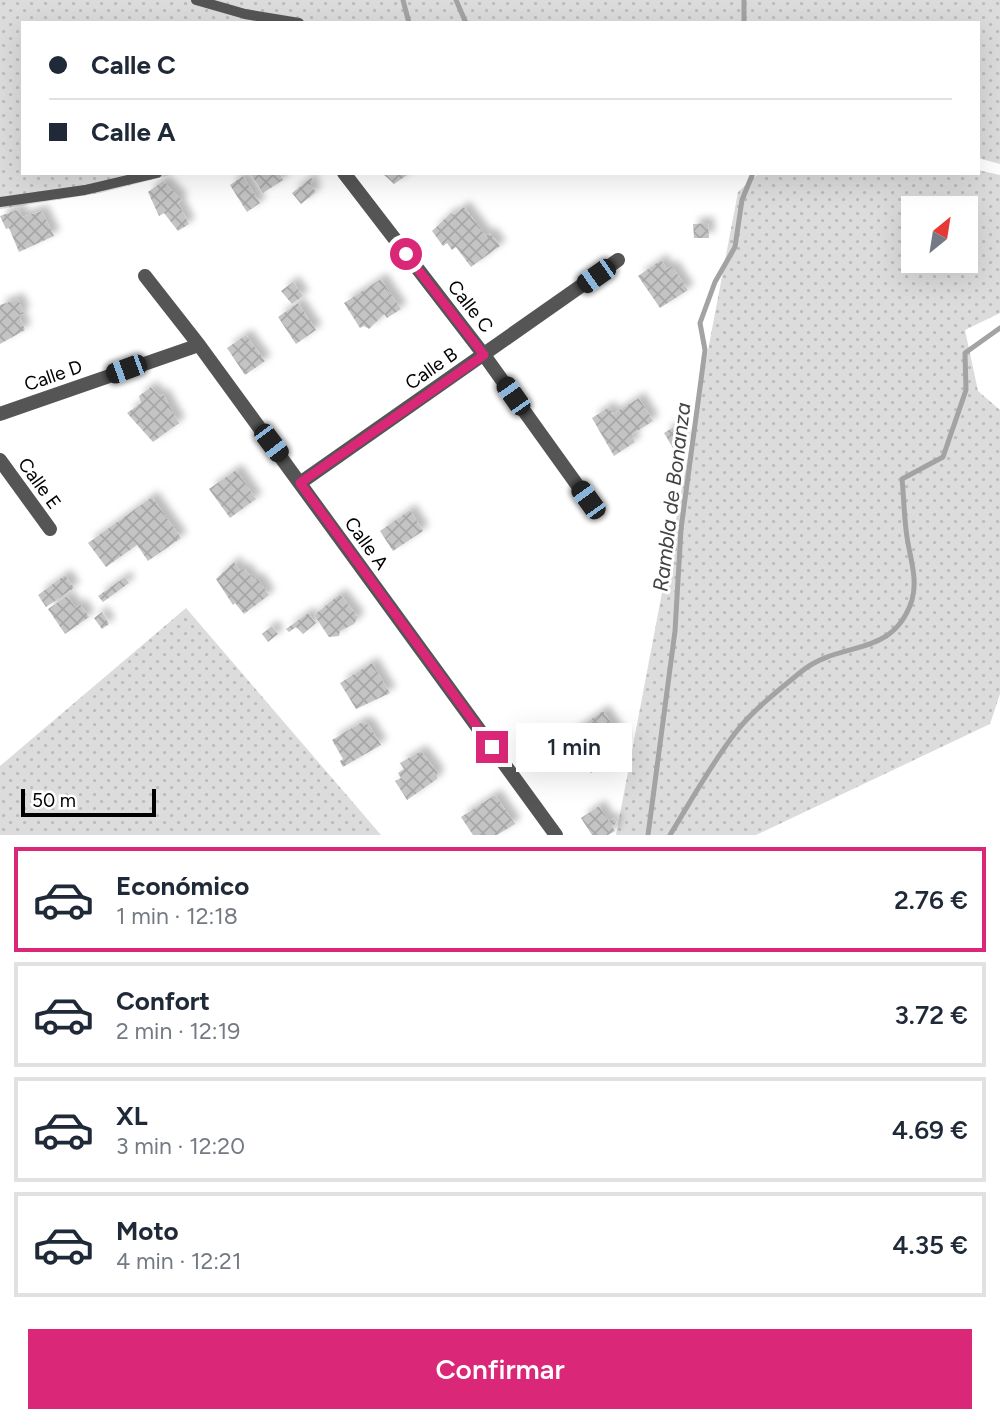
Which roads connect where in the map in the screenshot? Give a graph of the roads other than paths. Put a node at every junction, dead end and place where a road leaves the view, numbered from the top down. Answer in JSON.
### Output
{"nodes":[{"id":1,"x":196,"y":0,"type":"edge"},
{"id":2,"x":287,"y":21,"type":"edge"},
{"id":3,"x":149,"y":175,"type":"edge"},
{"id":4,"x":346,"y":175,"type":"edge"},
{"id":5,"x":0,"y":202,"type":"edge"},
{"id":6,"x":618,"y":260,"type":"dead end"},
{"id":7,"x":145,"y":276,"type":"dead end"},
{"id":8,"x":199,"y":345,"type":"junction"},
{"id":9,"x":484,"y":355,"type":"junction"},
{"id":10,"x":0,"y":414,"type":"edge"},
{"id":11,"x":0,"y":460,"type":"edge"},
{"id":12,"x":300,"y":483,"type":"junction"},
{"id":13,"x":588,"y":500,"type":"dead end"},
{"id":14,"x":50,"y":529,"type":"dead end"},
{"id":15,"x":556,"y":835,"type":"edge"}],
"edges":[{"from":1,"to":2,"type":"lane"},
{"from":3,"to":5,"type":"lane"},
{"from":4,"to":9,"type":"street","name":"Calle C"},
{"from":6,"to":9,"type":"street","name":"Calle B"},
{"from":7,"to":8,"type":"street","name":"Calle A"},
{"from":8,"to":10,"type":"street","name":"Calle D"},
{"from":8,"to":12,"type":"street","name":"Calle A"},
{"from":9,"to":12,"type":"street","name":"Calle B"},
{"from":9,"to":13,"type":"street","name":"Calle C"},
{"from":11,"to":14,"type":"street","name":"Calle E"},
{"from":12,"to":15,"type":"street","name":"Calle A"}]}
